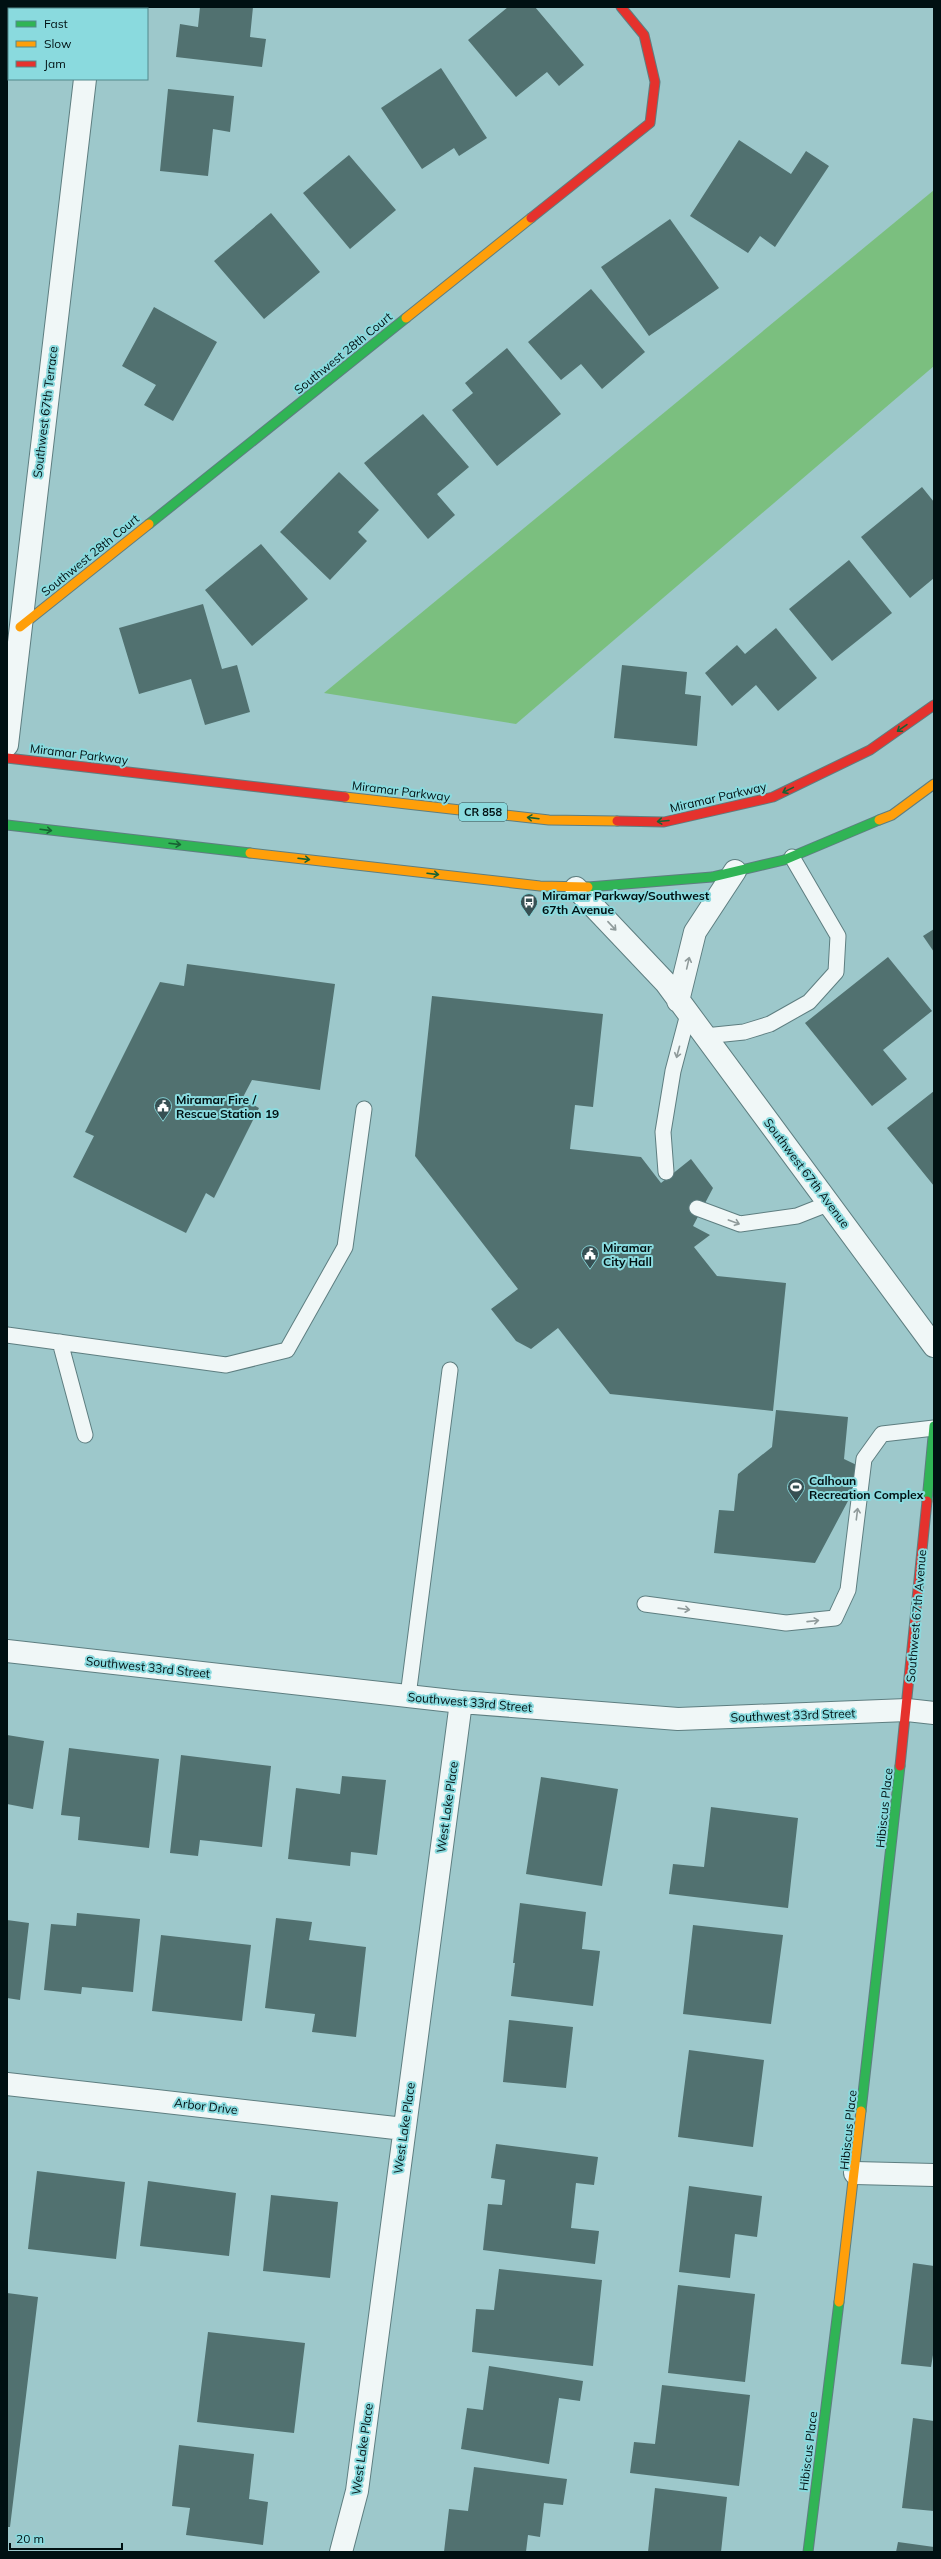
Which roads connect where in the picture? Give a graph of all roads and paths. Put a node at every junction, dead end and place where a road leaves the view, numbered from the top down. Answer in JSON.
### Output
{"nodes":[{"id":1,"x":621,"y":7,"type":"edge"},
{"id":2,"x":85,"y":80,"type":"edge"},
{"id":3,"x":20,"y":627,"type":"junction"},
{"id":4,"x":934,"y":705,"type":"edge"},
{"id":5,"x":7,"y":745,"type":"edge"},
{"id":6,"x":7,"y":758,"type":"edge"},
{"id":7,"x":934,"y":784,"type":"edge"},
{"id":8,"x":7,"y":825,"type":"edge"},
{"id":9,"x":792,"y":857,"type":"junction"},
{"id":10,"x":735,"y":871,"type":"junction"},
{"id":11,"x":576,"y":888,"type":"junction"},
{"id":12,"x":683,"y":1007,"type":"junction"},
{"id":13,"x":705,"y":1036,"type":"junction"},
{"id":14,"x":364,"y":1109,"type":"dead end"},
{"id":15,"x":666,"y":1172,"type":"dead end"},
{"id":16,"x":830,"y":1203,"type":"junction"},
{"id":17,"x":697,"y":1208,"type":"dead end"},
{"id":18,"x":7,"y":1335,"type":"edge"},
{"id":19,"x":60,"y":1342,"type":"junction"},
{"id":20,"x":934,"y":1346,"type":"edge"},
{"id":21,"x":450,"y":1370,"type":"dead end"},
{"id":22,"x":934,"y":1427,"type":"edge"},
{"id":23,"x":85,"y":1435,"type":"dead end"},
{"id":24,"x":645,"y":1604,"type":"dead end"},
{"id":25,"x":7,"y":1651,"type":"edge"},
{"id":26,"x":408,"y":1696,"type":"junction"},
{"id":27,"x":461,"y":1702,"type":"junction"},
{"id":28,"x":907,"y":1710,"type":"junction"},
{"id":29,"x":934,"y":1713,"type":"edge"},
{"id":30,"x":7,"y":2084,"type":"edge"},
{"id":31,"x":404,"y":2129,"type":"junction"},
{"id":32,"x":855,"y":2174,"type":"junction"},
{"id":33,"x":934,"y":2175,"type":"edge"},
{"id":34,"x":341,"y":2552,"type":"edge"},
{"id":35,"x":808,"y":2552,"type":"edge"}],
"edges":[{"from":1,"to":3,"type":"street","name":"Southwest 28th Court"},
{"from":2,"to":3,"type":"street","name":"Southwest 67th Terrace"},
{"from":3,"to":5,"type":"street","name":"Southwest 67th Terrace"},
{"from":4,"to":6,"type":"street","name":"Miramar Parkway","number":"CR 858","one_way":true},
{"from":7,"to":9,"type":"street"},
{"from":8,"to":11,"type":"street","one_way":true},
{"from":9,"to":10,"type":"street"},
{"from":9,"to":13,"type":"lane"},
{"from":10,"to":11,"type":"street"},
{"from":12,"to":10,"type":"street","one_way":true},
{"from":11,"to":12,"type":"street","name":"Southwest 67th Avenue","one_way":true},
{"from":12,"to":13,"type":"street","name":"Southwest 67th Avenue"},
{"from":12,"to":15,"type":"lane","one_way":true},
{"from":13,"to":16,"type":"street","name":"Southwest 67th Avenue"},
{"from":14,"to":19,"type":"lane"},
{"from":17,"to":16,"type":"lane","one_way":true},
{"from":16,"to":20,"type":"street","name":"Southwest 67th Avenue"},
{"from":18,"to":19,"type":"lane"},
{"from":19,"to":23,"type":"lane"},
{"from":21,"to":26,"type":"lane"},
{"from":24,"to":22,"type":"lane","one_way":true},
{"from":22,"to":28,"type":"street","name":"Southwest 67th Avenue"},
{"from":25,"to":26,"type":"street","name":"Southwest 33rd Street"},
{"from":26,"to":27,"type":"street","name":"Southwest 33rd Street"},
{"from":27,"to":28,"type":"street","name":"Southwest 33rd Street"},
{"from":27,"to":31,"type":"street","name":"West Lake Place"},
{"from":28,"to":29,"type":"street","name":"Southwest 33rd Street"},
{"from":28,"to":32,"type":"street","name":"Hibiscus Place"},
{"from":30,"to":31,"type":"street","name":"Arbor Drive"},
{"from":31,"to":34,"type":"street","name":"West Lake Place"},
{"from":32,"to":33,"type":"street"},
{"from":32,"to":35,"type":"street","name":"Hibiscus Place"}]}
